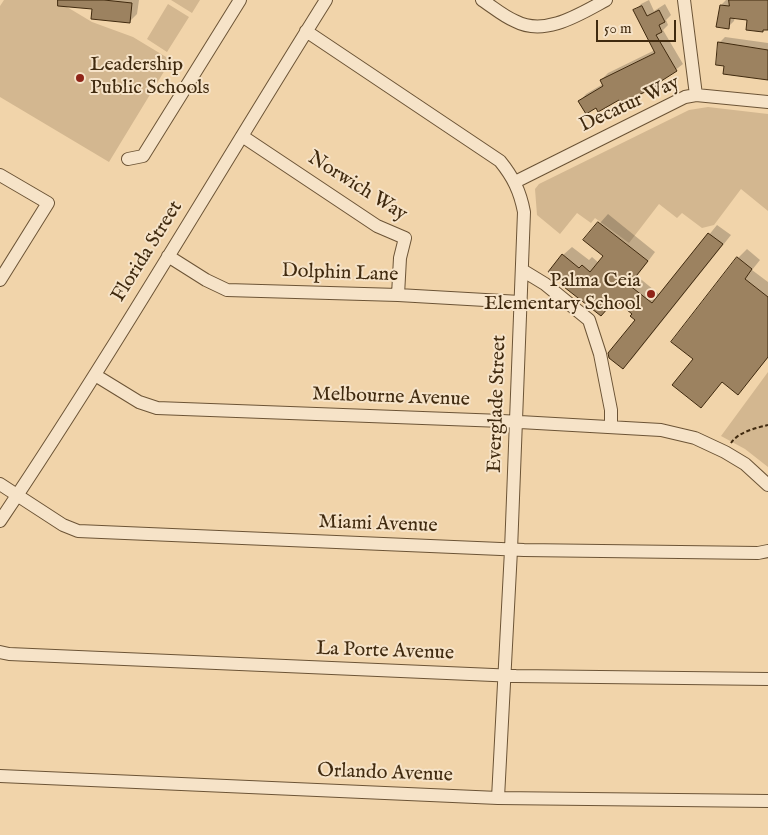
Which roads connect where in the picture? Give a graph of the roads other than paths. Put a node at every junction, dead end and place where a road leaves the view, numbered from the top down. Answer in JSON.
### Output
{"nodes":[{"id":1,"x":240,"y":0,"type":"edge"},
{"id":2,"x":326,"y":0,"type":"edge"},
{"id":3,"x":482,"y":0,"type":"edge"},
{"id":4,"x":606,"y":0,"type":"edge"},
{"id":5,"x":684,"y":0,"type":"edge"},
{"id":6,"x":306,"y":31,"type":"junction"},
{"id":7,"x":696,"y":95,"type":"junction"},
{"id":8,"x":768,"y":102,"type":"edge"},
{"id":9,"x":242,"y":136,"type":"junction"},
{"id":10,"x":128,"y":159,"type":"dead end"},
{"id":11,"x":0,"y":175,"type":"edge"},
{"id":12,"x":515,"y":182,"type":"junction"},
{"id":13,"x":168,"y":256,"type":"junction"},
{"id":14,"x":522,"y":270,"type":"junction"},
{"id":15,"x":0,"y":280,"type":"edge"},
{"id":16,"x":398,"y":295,"type":"junction"},
{"id":17,"x":520,"y":302,"type":"junction"},
{"id":18,"x":95,"y":374,"type":"junction"},
{"id":19,"x":516,"y":422,"type":"junction"},
{"id":20,"x":611,"y":427,"type":"junction"},
{"id":21,"x":0,"y":484,"type":"edge"},
{"id":22,"x":768,"y":485,"type":"edge"},
{"id":23,"x":18,"y":495,"type":"junction"},
{"id":24,"x":0,"y":521,"type":"edge"},
{"id":25,"x":512,"y":550,"type":"junction"},
{"id":26,"x":768,"y":551,"type":"edge"},
{"id":27,"x":0,"y":652,"type":"edge"},
{"id":28,"x":504,"y":676,"type":"junction"},
{"id":29,"x":768,"y":679,"type":"edge"},
{"id":30,"x":0,"y":776,"type":"edge"},
{"id":31,"x":498,"y":798,"type":"junction"},
{"id":32,"x":768,"y":801,"type":"edge"}],
"edges":[{"from":1,"to":10,"type":"street"},
{"from":2,"to":6,"type":"street","name":"Florida Street"},
{"from":3,"to":4,"type":"street"},
{"from":5,"to":7,"type":"street"},
{"from":6,"to":9,"type":"street","name":"Florida Street"},
{"from":6,"to":12,"type":"street","name":"Everglade Street"},
{"from":7,"to":8,"type":"street","name":"Decatur Way"},
{"from":7,"to":12,"type":"street","name":"Decatur Way"},
{"from":9,"to":13,"type":"street","name":"Florida Street"},
{"from":9,"to":16,"type":"street","name":"Norwich Way"},
{"from":11,"to":15,"type":"street"},
{"from":12,"to":14,"type":"street","name":"Everglade Street"},
{"from":13,"to":16,"type":"street","name":"Dolphin Lane"},
{"from":13,"to":18,"type":"street","name":"Florida Street"},
{"from":14,"to":17,"type":"street","name":"Everglade Street"},
{"from":14,"to":20,"type":"street"},
{"from":16,"to":17,"type":"street","name":"Dolphin Lane"},
{"from":17,"to":19,"type":"street","name":"Everglade Street"},
{"from":18,"to":19,"type":"street","name":"Melbourne Avenue"},
{"from":18,"to":23,"type":"street","name":"Florida Street"},
{"from":19,"to":20,"type":"street","name":"Melbourne Avenue"},
{"from":19,"to":25,"type":"street","name":"Everglade Street"},
{"from":20,"to":22,"type":"street","name":"Melbourne Avenue"},
{"from":21,"to":23,"type":"street","name":"Miami Avenue"},
{"from":23,"to":24,"type":"street","name":"Florida Street"},
{"from":23,"to":25,"type":"street","name":"Miami Avenue"},
{"from":25,"to":26,"type":"street","name":"Miami Avenue"},
{"from":25,"to":28,"type":"street","name":"Everglade Street"},
{"from":27,"to":28,"type":"street","name":"La Porte Avenue"},
{"from":28,"to":29,"type":"street","name":"La Porte Avenue"},
{"from":28,"to":31,"type":"street","name":"Everglade Street"},
{"from":30,"to":31,"type":"street","name":"Orlando Avenue"},
{"from":31,"to":32,"type":"street","name":"Orlando Avenue"}]}
